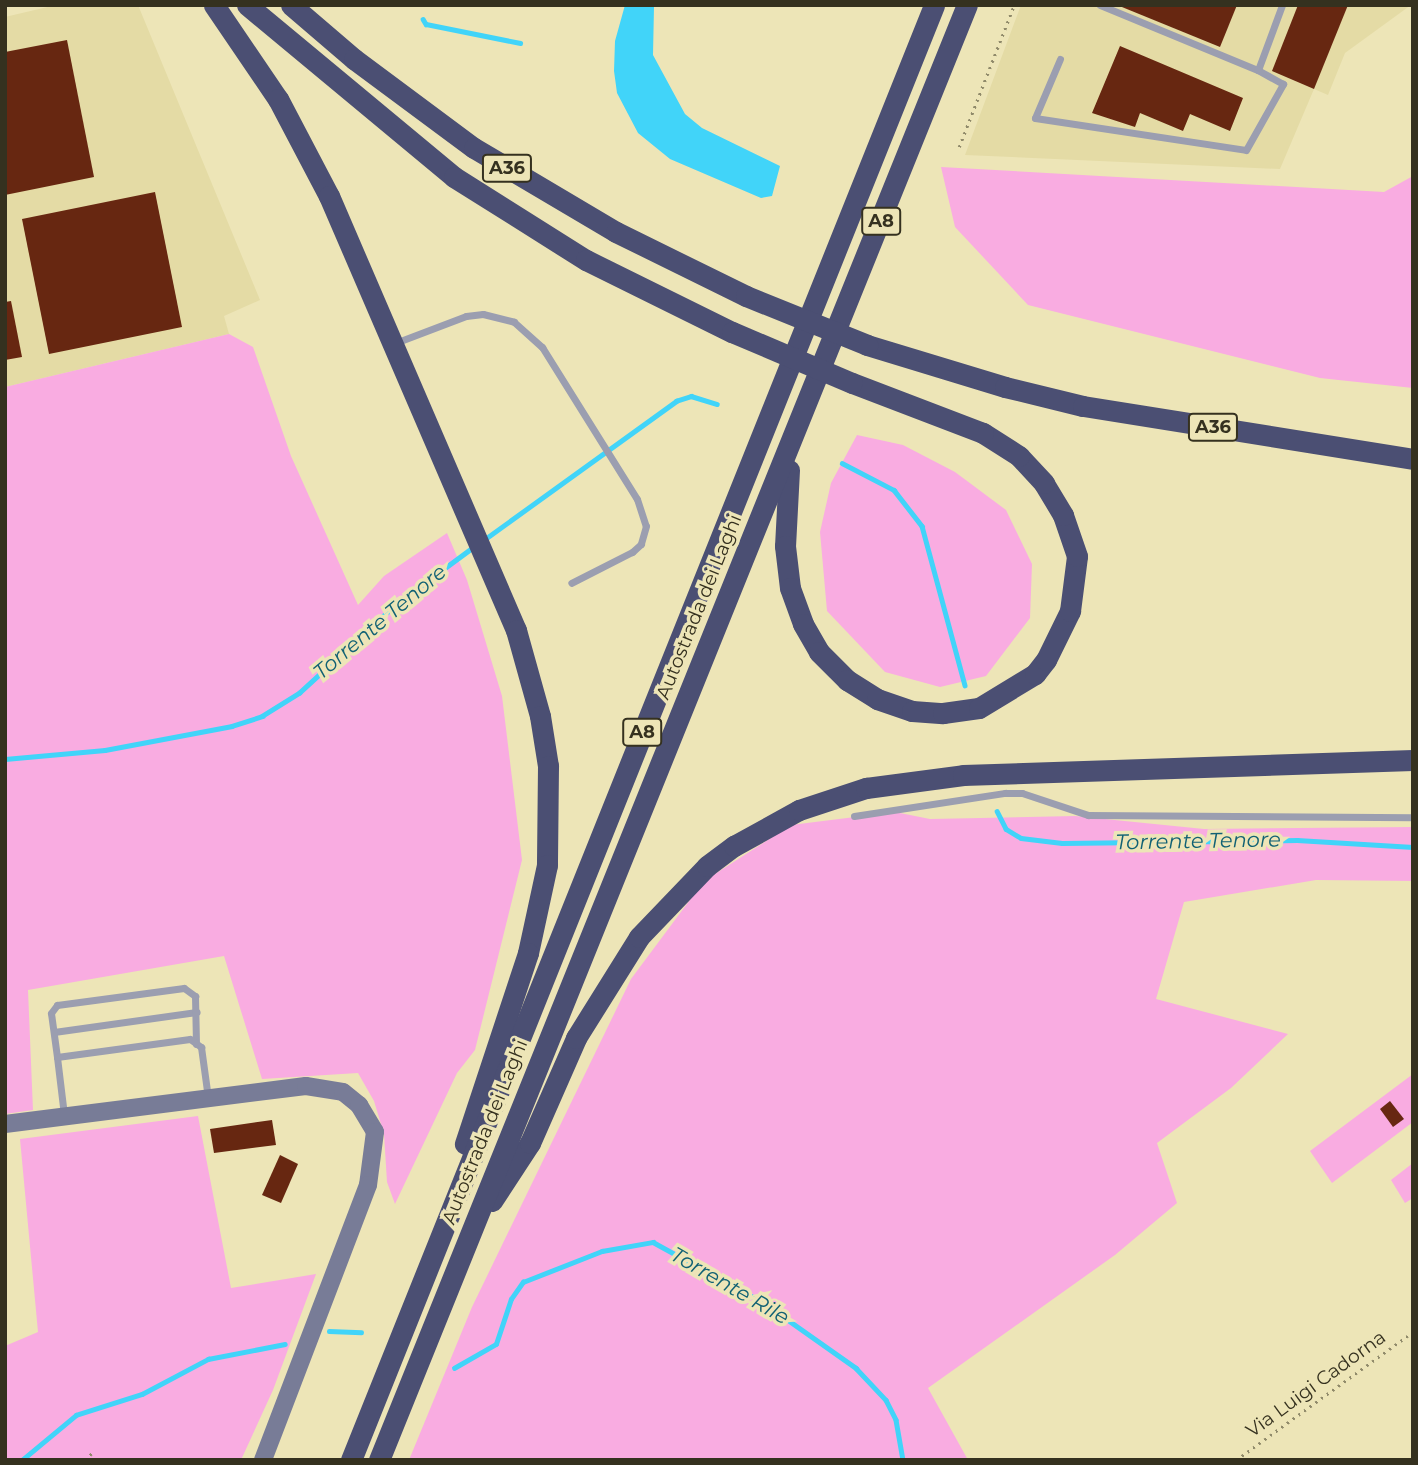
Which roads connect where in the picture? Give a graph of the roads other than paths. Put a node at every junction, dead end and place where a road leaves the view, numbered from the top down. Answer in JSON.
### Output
{"nodes":[{"id":1,"x":214,"y":5,"type":"edge"},
{"id":2,"x":247,"y":5,"type":"edge"},
{"id":3,"x":290,"y":5,"type":"edge"},
{"id":4,"x":934,"y":5,"type":"edge"},
{"id":5,"x":967,"y":5,"type":"edge"},
{"id":6,"x":1100,"y":5,"type":"edge"},
{"id":7,"x":1282,"y":5,"type":"edge"},
{"id":8,"x":1060,"y":59,"type":"dead end"},
{"id":9,"x":1258,"y":70,"type":"junction"},
{"id":10,"x":391,"y":344,"type":"junction"},
{"id":11,"x":795,"y":436,"type":"junction"},
{"id":12,"x":1413,"y":459,"type":"edge"},
{"id":13,"x":572,"y":583,"type":"dead end"},
{"id":14,"x":1413,"y":760,"type":"edge"},
{"id":15,"x":854,"y":816,"type":"dead end"},
{"id":16,"x":1413,"y":817,"type":"edge"},
{"id":17,"x":197,"y":1012,"type":"junction"},
{"id":18,"x":54,"y":1032,"type":"junction"},
{"id":19,"x":196,"y":1044,"type":"junction"},
{"id":20,"x":57,"y":1057,"type":"junction"},
{"id":21,"x":208,"y":1098,"type":"junction"},
{"id":22,"x":64,"y":1117,"type":"junction"},
{"id":23,"x":5,"y":1124,"type":"edge"},
{"id":24,"x":442,"y":1233,"type":"junction"},
{"id":25,"x":465,"y":1244,"type":"junction"},
{"id":26,"x":263,"y":1460,"type":"edge"},
{"id":27,"x":351,"y":1460,"type":"edge"},
{"id":28,"x":379,"y":1460,"type":"edge"}],
"edges":[{"from":1,"to":10,"type":"highway"},
{"from":2,"to":11,"type":"highway","number":"A36","bridge":true},
{"from":3,"to":12,"type":"highway","number":"A36","bridge":true},
{"from":4,"to":24,"type":"highway","name":"Autostrada dei Laghi","number":"A8"},
{"from":5,"to":11,"type":"highway","name":"Autostrada dei Laghi","number":"A8"},
{"from":6,"to":9,"type":"lane"},
{"from":7,"to":9,"type":"lane"},
{"from":8,"to":9,"type":"lane"},
{"from":10,"to":13,"type":"lane"},
{"from":10,"to":24,"type":"highway"},
{"from":11,"to":25,"type":"highway","name":"Autostrada dei Laghi","number":"A8"},
{"from":14,"to":25,"type":"highway"},
{"from":15,"to":16,"type":"lane"},
{"from":17,"to":18,"type":"lane"},
{"from":17,"to":18,"type":"lane"},
{"from":17,"to":19,"type":"lane"},
{"from":18,"to":20,"type":"lane"},
{"from":19,"to":20,"type":"lane"},
{"from":19,"to":21,"type":"lane"},
{"from":20,"to":22,"type":"lane"},
{"from":21,"to":22,"type":"street"},
{"from":21,"to":26,"type":"street"},
{"from":22,"to":23,"type":"street"},
{"from":24,"to":27,"type":"highway","name":"Autostrada dei Laghi","number":"A8"},
{"from":25,"to":28,"type":"highway","name":"Autostrada dei Laghi","number":"A8"}]}
